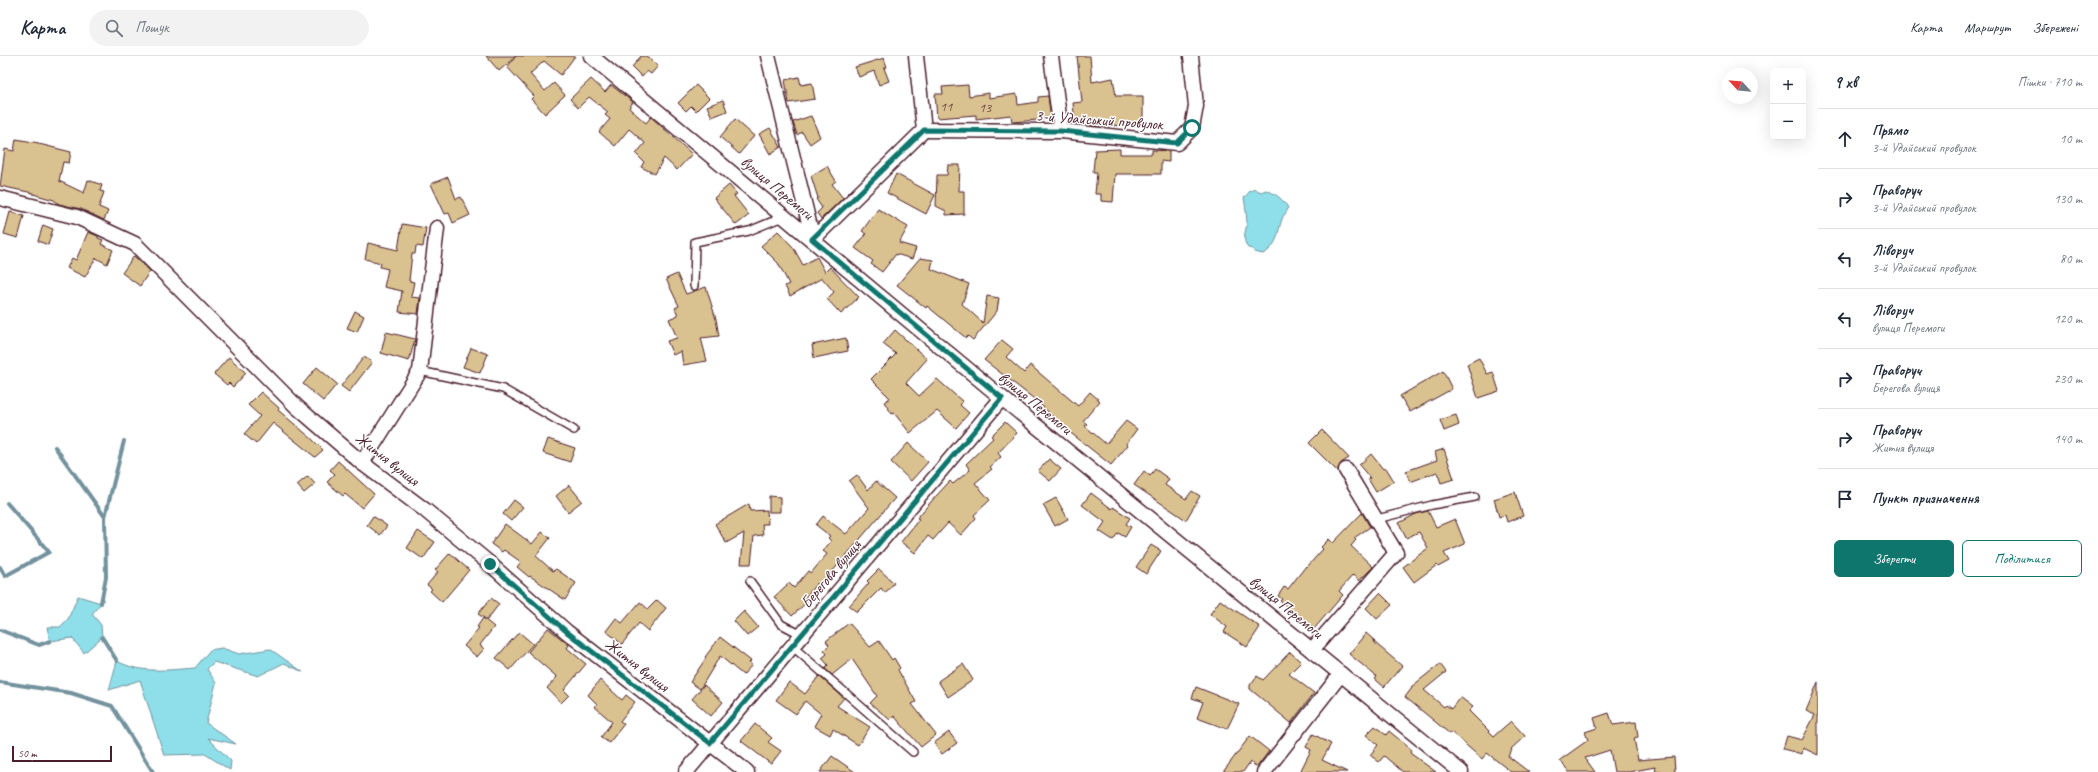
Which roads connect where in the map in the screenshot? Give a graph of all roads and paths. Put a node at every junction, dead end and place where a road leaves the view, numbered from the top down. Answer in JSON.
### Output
{"nodes":[{"id":1,"x":591,"y":56,"type":"edge"},
{"id":2,"x":768,"y":56,"type":"edge"},
{"id":3,"x":916,"y":56,"type":"edge"},
{"id":4,"x":1051,"y":56,"type":"edge"},
{"id":5,"x":1191,"y":56,"type":"edge"},
{"id":6,"x":924,"y":130,"type":"junction"},
{"id":7,"x":1061,"y":131,"type":"junction"},
{"id":8,"x":0,"y":198,"type":"edge"},
{"id":9,"x":785,"y":216,"type":"junction"},
{"id":10,"x":437,"y":228,"type":"dead end"},
{"id":11,"x":812,"y":239,"type":"junction"},
{"id":12,"x":694,"y":286,"type":"dead end"},
{"id":13,"x":420,"y":371,"type":"junction"},
{"id":14,"x":1002,"y":398,"type":"junction"},
{"id":15,"x":574,"y":430,"type":"dead end"},
{"id":16,"x":362,"y":463,"type":"junction"},
{"id":17,"x":1346,"y":470,"type":"dead end"},
{"id":18,"x":1475,"y":498,"type":"dead end"},
{"id":19,"x":1377,"y":519,"type":"junction"},
{"id":20,"x":750,"y":581,"type":"dead end"},
{"id":21,"x":802,"y":635,"type":"junction"},
{"id":22,"x":792,"y":646,"type":"junction"},
{"id":23,"x":1312,"y":650,"type":"junction"},
{"id":24,"x":1341,"y":674,"type":"junction"},
{"id":25,"x":710,"y":743,"type":"junction"},
{"id":26,"x":913,"y":752,"type":"dead end"},
{"id":27,"x":686,"y":772,"type":"edge"},
{"id":28,"x":747,"y":772,"type":"edge"},
{"id":29,"x":1264,"y":772,"type":"edge"},
{"id":30,"x":1461,"y":772,"type":"edge"}],
"edges":[{"from":1,"to":9,"type":"street","name":"вулиця Перемоги"},
{"from":2,"to":11,"type":"street"},
{"from":3,"to":6,"type":"street"},
{"from":4,"to":7,"type":"street"},
{"from":5,"to":7,"type":"street","name":"3-й Удайський провулок"},
{"from":6,"to":7,"type":"street","name":"3-й Удайський провулок"},
{"from":6,"to":11,"type":"street"},
{"from":8,"to":16,"type":"street","name":"Житня вулиця"},
{"from":9,"to":11,"type":"street","name":"вулиця Перемоги"},
{"from":9,"to":12,"type":"lane"},
{"from":10,"to":13,"type":"street"},
{"from":11,"to":14,"type":"street","name":"вулиця Перемоги"},
{"from":13,"to":15,"type":"lane"},
{"from":13,"to":16,"type":"street"},
{"from":14,"to":21,"type":"street","name":"Берегова вулиця"},
{"from":14,"to":23,"type":"street","name":"вулиця Перемоги"},
{"from":16,"to":25,"type":"street","name":"Житня вулиця"},
{"from":17,"to":19,"type":"street"},
{"from":18,"to":19,"type":"lane"},
{"from":19,"to":23,"type":"street"},
{"from":20,"to":21,"type":"lane"},
{"from":21,"to":22,"type":"street","name":"Берегова вулиця"},
{"from":22,"to":25,"type":"street","name":"Берегова вулиця"},
{"from":22,"to":26,"type":"lane"},
{"from":23,"to":24,"type":"street","name":"вулиця Перемоги"},
{"from":24,"to":29,"type":"street"},
{"from":24,"to":30,"type":"street","name":"вулиця Перемоги"},
{"from":25,"to":27,"type":"street","name":"Берегова вулиця"},
{"from":25,"to":28,"type":"street","name":"Житня вулиця"}]}
